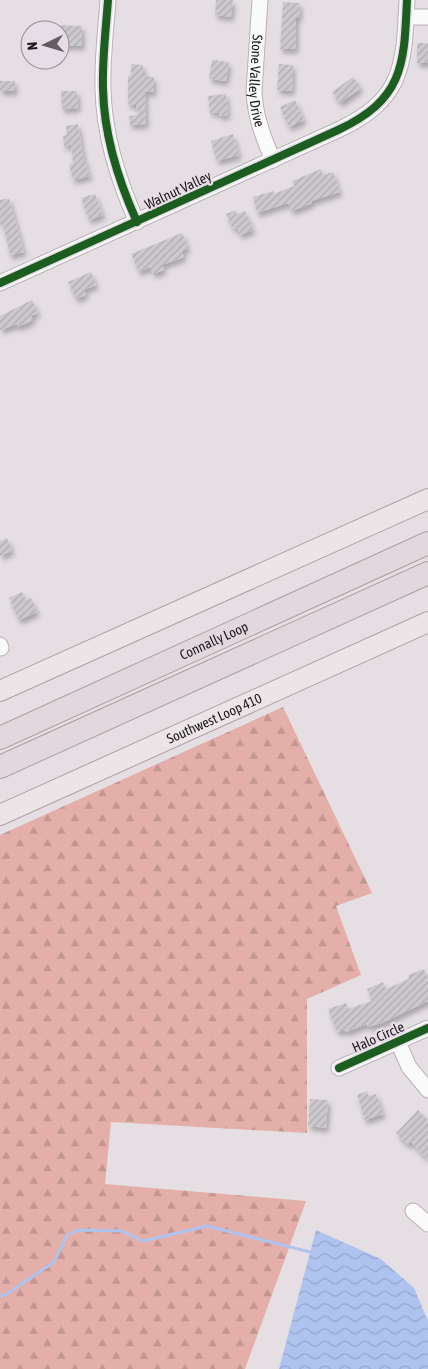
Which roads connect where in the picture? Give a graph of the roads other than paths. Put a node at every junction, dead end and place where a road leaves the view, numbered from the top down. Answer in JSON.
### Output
{"nodes":[{"id":1,"x":108,"y":0,"type":"edge"},
{"id":2,"x":260,"y":0,"type":"edge"},
{"id":3,"x":407,"y":0,"type":"edge"},
{"id":4,"x":406,"y":17,"type":"junction"},
{"id":5,"x":428,"y":18,"type":"edge"},
{"id":6,"x":273,"y":160,"type":"junction"},
{"id":7,"x":137,"y":222,"type":"junction"},
{"id":8,"x":0,"y":282,"type":"edge"},
{"id":9,"x":428,"y":499,"type":"edge"},
{"id":10,"x":428,"y":543,"type":"edge"},
{"id":11,"x":428,"y":573,"type":"edge"},
{"id":12,"x":428,"y":622,"type":"edge"},
{"id":13,"x":0,"y":691,"type":"edge"},
{"id":14,"x":0,"y":738,"type":"edge"},
{"id":15,"x":0,"y":767,"type":"edge"},
{"id":16,"x":0,"y":815,"type":"edge"},
{"id":17,"x":428,"y":1028,"type":"edge"},
{"id":18,"x":398,"y":1042,"type":"junction"},
{"id":19,"x":339,"y":1068,"type":"dead end"},
{"id":20,"x":428,"y":1090,"type":"edge"},
{"id":21,"x":413,"y":1211,"type":"dead end"},
{"id":22,"x":428,"y":1223,"type":"edge"}],
"edges":[{"from":1,"to":7,"type":"street"},
{"from":2,"to":6,"type":"street","name":"Stone Valley Drive"},
{"from":3,"to":4,"type":"street","name":"Walnut Valley"},
{"from":4,"to":5,"type":"street"},
{"from":4,"to":6,"type":"street","name":"Walnut Valley"},
{"from":6,"to":7,"type":"street","name":"Walnut Valley"},
{"from":7,"to":8,"type":"street","name":"Walnut Valley"},
{"from":9,"to":13,"type":"main road"},
{"from":10,"to":14,"type":"highway","name":"Connally Loop"},
{"from":11,"to":15,"type":"highway","name":"Connally Loop"},
{"from":12,"to":16,"type":"main road","name":"Southwest Loop 410"},
{"from":17,"to":18,"type":"street","name":"Halo Circle"},
{"from":18,"to":19,"type":"street","name":"Halo Circle"},
{"from":18,"to":20,"type":"street"},
{"from":21,"to":22,"type":"street"}]}
